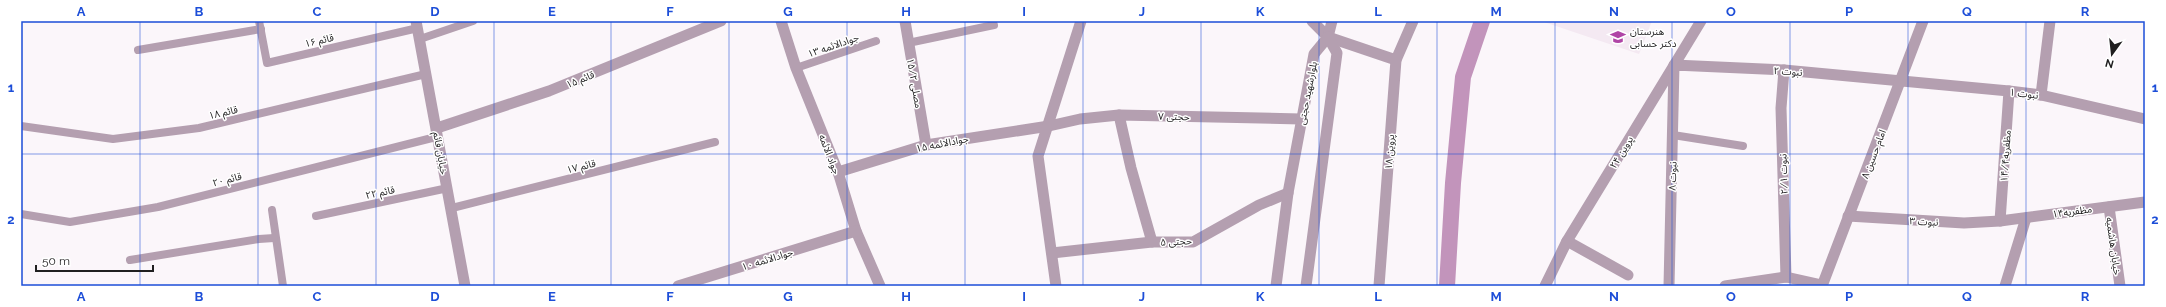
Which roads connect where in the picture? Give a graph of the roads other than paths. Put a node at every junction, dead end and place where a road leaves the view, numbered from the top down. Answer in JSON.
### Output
{"nodes":[{"id":1,"x":473,"y":21,"type":"edge"},
{"id":2,"x":721,"y":21,"type":"edge"},
{"id":3,"x":781,"y":21,"type":"edge"},
{"id":4,"x":905,"y":21,"type":"edge"},
{"id":5,"x":1081,"y":21,"type":"edge"},
{"id":6,"x":1312,"y":21,"type":"edge"},
{"id":7,"x":1332,"y":21,"type":"edge"},
{"id":8,"x":1412,"y":21,"type":"edge"},
{"id":9,"x":1701,"y":21,"type":"edge"},
{"id":10,"x":1923,"y":21,"type":"edge"},
{"id":11,"x":2050,"y":21,"type":"edge"},
{"id":12,"x":260,"y":25,"type":"edge"},
{"id":13,"x":994,"y":25,"type":"dead end"},
{"id":14,"x":418,"y":29,"type":"edge"},
{"id":15,"x":1328,"y":37,"type":"junction"},
{"id":16,"x":876,"y":41,"type":"dead end"},
{"id":17,"x":908,"y":43,"type":"junction"},
{"id":18,"x":138,"y":50,"type":"dead end"},
{"id":19,"x":1396,"y":60,"type":"junction"},
{"id":20,"x":1674,"y":65,"type":"junction"},
{"id":21,"x":796,"y":68,"type":"junction"},
{"id":22,"x":1784,"y":70,"type":"junction"},
{"id":23,"x":426,"y":74,"type":"junction"},
{"id":24,"x":1901,"y":81,"type":"junction"},
{"id":25,"x":2010,"y":91,"type":"junction"},
{"id":26,"x":2041,"y":94,"type":"junction"},
{"id":27,"x":1119,"y":115,"type":"junction"},
{"id":28,"x":1301,"y":119,"type":"junction"},
{"id":29,"x":2145,"y":120,"type":"edge"},
{"id":30,"x":21,"y":126,"type":"edge"},
{"id":31,"x":1048,"y":126,"type":"junction"},
{"id":32,"x":437,"y":132,"type":"junction"},
{"id":33,"x":1673,"y":135,"type":"junction"},
{"id":34,"x":715,"y":142,"type":"dead end"},
{"id":35,"x":926,"y":144,"type":"junction"},
{"id":36,"x":1743,"y":146,"type":"dead end"},
{"id":37,"x":838,"y":172,"type":"junction"},
{"id":38,"x":448,"y":188,"type":"junction"},
{"id":39,"x":1288,"y":193,"type":"junction"},
{"id":40,"x":2145,"y":202,"type":"edge"},
{"id":41,"x":2109,"y":207,"type":"junction"},
{"id":42,"x":452,"y":208,"type":"junction"},
{"id":43,"x":272,"y":210,"type":"dead end"},
{"id":44,"x":21,"y":214,"type":"edge"},
{"id":45,"x":316,"y":216,"type":"dead end"},
{"id":46,"x":1848,"y":216,"type":"junction"},
{"id":47,"x":2026,"y":218,"type":"junction"},
{"id":48,"x":2000,"y":221,"type":"junction"},
{"id":49,"x":856,"y":231,"type":"junction"},
{"id":50,"x":274,"y":238,"type":"junction"},
{"id":51,"x":1566,"y":241,"type":"junction"},
{"id":52,"x":1152,"y":242,"type":"junction"},
{"id":53,"x":1052,"y":253,"type":"junction"},
{"id":54,"x":130,"y":260,"type":"dead end"},
{"id":55,"x":1628,"y":275,"type":"dead end"},
{"id":56,"x":1786,"y":277,"type":"junction"},
{"id":57,"x":283,"y":286,"type":"edge"},
{"id":58,"x":465,"y":286,"type":"edge"},
{"id":59,"x":678,"y":286,"type":"edge"},
{"id":60,"x":880,"y":286,"type":"edge"},
{"id":61,"x":1056,"y":286,"type":"edge"},
{"id":62,"x":1276,"y":286,"type":"edge"},
{"id":63,"x":1306,"y":286,"type":"edge"},
{"id":64,"x":1379,"y":286,"type":"edge"},
{"id":65,"x":1545,"y":286,"type":"edge"},
{"id":66,"x":1669,"y":286,"type":"edge"},
{"id":67,"x":1725,"y":286,"type":"edge"},
{"id":68,"x":1822,"y":286,"type":"edge"},
{"id":69,"x":2006,"y":286,"type":"edge"},
{"id":70,"x":2120,"y":286,"type":"edge"}],
"edges":[{"from":1,"to":14,"type":"lane"},
{"from":2,"to":32,"type":"street","name":"قائم ۱۵"},
{"from":3,"to":21,"type":"street","name":"جواد الائمه"},
{"from":4,"to":17,"type":"street","name":"مصلی ۱۵/۲"},
{"from":5,"to":31,"type":"street"},
{"from":6,"to":15,"type":"street"},
{"from":7,"to":15,"type":"street"},
{"from":8,"to":19,"type":"street","name":"پروین ۱۸"},
{"from":9,"to":20,"type":"street","name":"پروین ۲۴"},
{"from":10,"to":24,"type":"street","name":"امام حسین ۸"},
{"from":11,"to":26,"type":"street"},
{"from":12,"to":14,"type":"lane","name":"قائم ۱۶"},
{"from":12,"to":18,"type":"lane"},
{"from":13,"to":17,"type":"lane"},
{"from":14,"to":23,"type":"street","name":"خیابان قائم"},
{"from":15,"to":19,"type":"street"},
{"from":15,"to":28,"type":"street","name":"بلوارشهید حجتی"},
{"from":15,"to":63,"type":"street"},
{"from":16,"to":21,"type":"lane","name":"جوادالائمه ۱۳"},
{"from":17,"to":35,"type":"street","name":"مصلی ۱۵/۲"},
{"from":19,"to":64,"type":"street","name":"پروین ۱۸"},
{"from":20,"to":22,"type":"street","name":"نبوت ۲"},
{"from":20,"to":33,"type":"street","name":"نبوت ۸"},
{"from":20,"to":51,"type":"street","name":"پروین ۲۴"},
{"from":21,"to":37,"type":"street","name":"جواد الائمه"},
{"from":22,"to":24,"type":"street","name":"نبوت ۲"},
{"from":22,"to":56,"type":"street","name":"نبوت ۲/۱"},
{"from":23,"to":30,"type":"lane","name":"قائم ۱۸"},
{"from":23,"to":32,"type":"street","name":"خیابان قائم"},
{"from":24,"to":25,"type":"street","name":"نبوت ۱"},
{"from":24,"to":46,"type":"street","name":"امام حسین ۸"},
{"from":25,"to":26,"type":"street","name":"نبوت ۱"},
{"from":25,"to":48,"type":"street","name":"مظفریه۱۴/۴"},
{"from":26,"to":29,"type":"street","name":"نبوت ۱"},
{"from":27,"to":28,"type":"street","name":"حجتی ۷"},
{"from":27,"to":31,"type":"street","name":"حجتی ۷"},
{"from":27,"to":52,"type":"street"},
{"from":28,"to":39,"type":"street","name":"بلوارشهید حجتی"},
{"from":31,"to":35,"type":"street","name":"جوادالائمه ۱۵"},
{"from":31,"to":53,"type":"street"},
{"from":32,"to":38,"type":"street","name":"خیابان قائم"},
{"from":32,"to":44,"type":"lane","name":"قائم ۲۰"},
{"from":33,"to":36,"type":"lane"},
{"from":33,"to":66,"type":"street","name":"نبوت ۸"},
{"from":34,"to":42,"type":"lane","name":"قائم ۱۷"},
{"from":35,"to":37,"type":"street","name":"جوادالائمه ۱۵"},
{"from":37,"to":49,"type":"street","name":"جواد الائمه"},
{"from":38,"to":42,"type":"street","name":"خیابان قائم"},
{"from":38,"to":45,"type":"lane","name":"قائم ۲۲"},
{"from":39,"to":52,"type":"street","name":"حجتی ۵"},
{"from":39,"to":62,"type":"street","name":"بلوارشهید حجتی"},
{"from":40,"to":41,"type":"street","name":"مظفریه۱۴"},
{"from":41,"to":47,"type":"street","name":"مظفریه۱۴"},
{"from":41,"to":70,"type":"street","name":"خیابان هاشمیه"},
{"from":42,"to":58,"type":"street","name":"خیابان قائم"},
{"from":43,"to":50,"type":"lane"},
{"from":46,"to":48,"type":"street","name":"نبوت ۳"},
{"from":46,"to":68,"type":"street","name":"امام حسین ۸"},
{"from":47,"to":48,"type":"street","name":"مظفریه۱۴"},
{"from":47,"to":69,"type":"street"},
{"from":49,"to":59,"type":"street","name":"جوادالائمه ۱۰"},
{"from":49,"to":60,"type":"street","name":"جواد الائمه"},
{"from":50,"to":54,"type":"lane"},
{"from":50,"to":57,"type":"lane"},
{"from":51,"to":55,"type":"street"},
{"from":51,"to":65,"type":"street","name":"پروین ۲۴"},
{"from":52,"to":53,"type":"street","name":"حجتی ۵"},
{"from":53,"to":61,"type":"street"},
{"from":56,"to":67,"type":"street"},
{"from":56,"to":68,"type":"street"}]}
